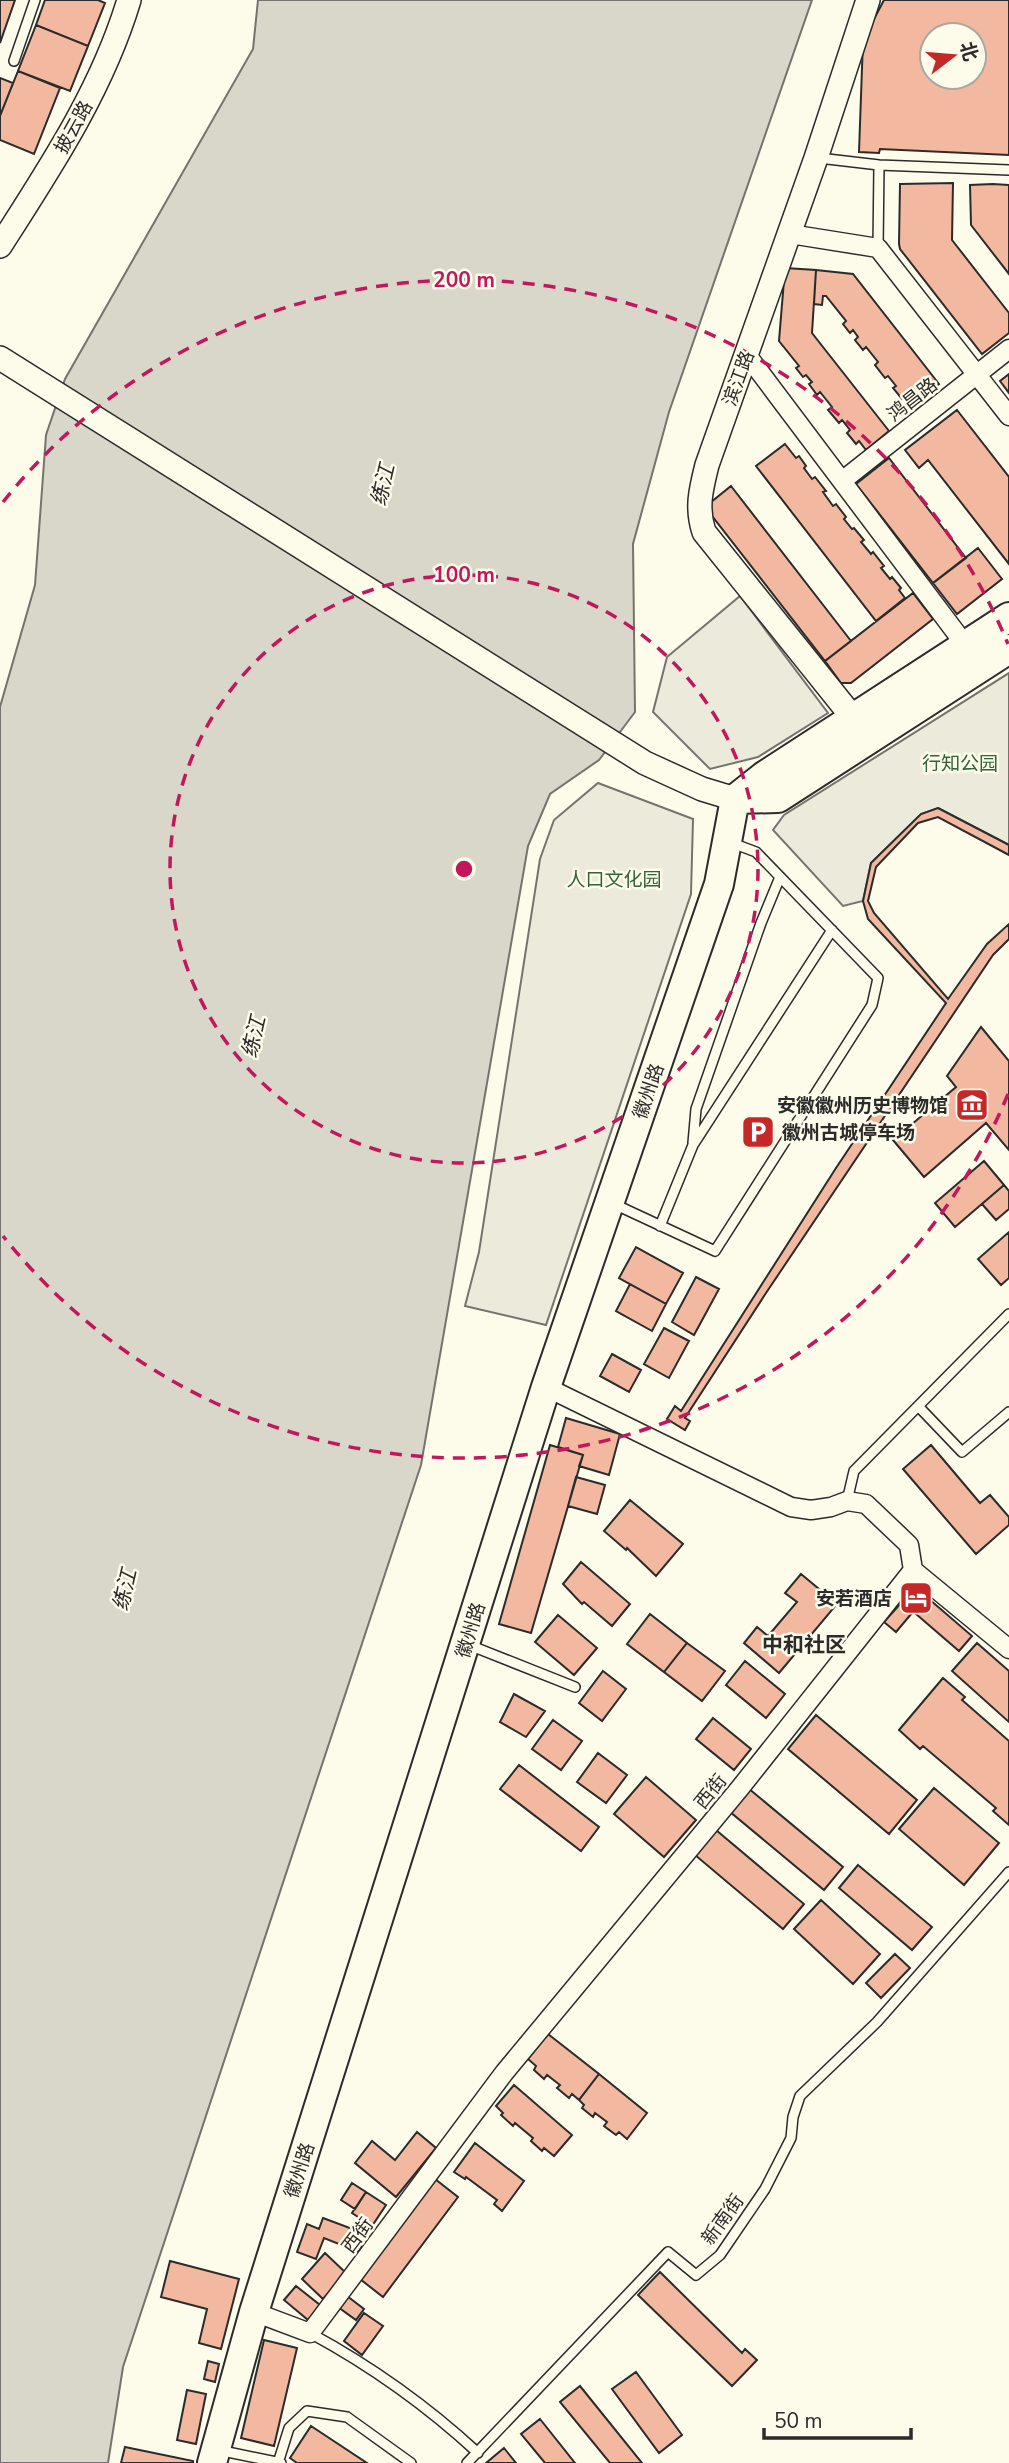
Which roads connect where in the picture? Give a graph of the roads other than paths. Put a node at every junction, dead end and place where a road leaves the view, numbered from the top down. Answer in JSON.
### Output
{"nodes":[{"id":1,"x":35,"y":0,"type":"edge"},
{"id":2,"x":129,"y":0,"type":"edge"},
{"id":3,"x":868,"y":0,"type":"edge"},
{"id":4,"x":14,"y":61,"type":"dead end"},
{"id":5,"x":817,"y":158,"type":"junction"},
{"id":6,"x":879,"y":165,"type":"junction"},
{"id":7,"x":1009,"y":170,"type":"edge"},
{"id":8,"x":790,"y":234,"type":"junction"},
{"id":9,"x":0,"y":246,"type":"edge"},
{"id":10,"x":878,"y":248,"type":"junction"},
{"id":11,"x":1009,"y":349,"type":"edge"},
{"id":12,"x":747,"y":355,"type":"junction"},
{"id":13,"x":0,"y":358,"type":"edge"},
{"id":14,"x":977,"y":375,"type":"junction"},
{"id":15,"x":1009,"y":416,"type":"edge"},
{"id":16,"x":842,"y":481,"type":"junction"},
{"id":17,"x":1009,"y":617,"type":"edge"},
{"id":18,"x":965,"y":646,"type":"junction"},
{"id":19,"x":1009,"y":649,"type":"edge"},
{"id":20,"x":854,"y":719,"type":"junction"},
{"id":21,"x":735,"y":799,"type":"junction"},
{"id":22,"x":727,"y":841,"type":"junction"},
{"id":23,"x":780,"y":877,"type":"junction"},
{"id":24,"x":832,"y":930,"type":"junction"},
{"id":25,"x":693,"y":1145,"type":"junction"},
{"id":26,"x":610,"y":1202,"type":"junction"},
{"id":27,"x":660,"y":1226,"type":"junction"},
{"id":28,"x":1009,"y":1314,"type":"edge"},
{"id":29,"x":546,"y":1387,"type":"junction"},
{"id":30,"x":918,"y":1406,"type":"junction"},
{"id":31,"x":1009,"y":1412,"type":"edge"},
{"id":32,"x":847,"y":1501,"type":"junction"},
{"id":33,"x":913,"y":1570,"type":"junction"},
{"id":34,"x":466,"y":1644,"type":"junction"},
{"id":35,"x":1009,"y":1649,"type":"edge"},
{"id":36,"x":575,"y":1687,"type":"dead end"},
{"id":37,"x":1009,"y":1872,"type":"edge"},
{"id":38,"x":254,"y":2312,"type":"junction"},
{"id":39,"x":310,"y":2333,"type":"junction"},
{"id":40,"x":478,"y":2453,"type":"junction"},
{"id":41,"x":213,"y":2456,"type":"edge"},
{"id":42,"x":279,"y":2463,"type":"edge"},
{"id":43,"x":411,"y":2463,"type":"edge"},
{"id":44,"x":467,"y":2463,"type":"edge"}],
"edges":[{"from":1,"to":4,"type":"lane"},
{"from":2,"to":9,"type":"street","name":"披云路"},
{"from":3,"to":5,"type":"street","name":"滨江路"},
{"from":5,"to":6,"type":"lane"},
{"from":5,"to":8,"type":"street","name":"滨江路"},
{"from":6,"to":7,"type":"lane"},
{"from":6,"to":10,"type":"lane"},
{"from":8,"to":10,"type":"street"},
{"from":8,"to":12,"type":"street","name":"滨江路"},
{"from":10,"to":14,"type":"street"},
{"from":11,"to":14,"type":"street","name":"鸿昌路"},
{"from":12,"to":16,"type":"street"},
{"from":12,"to":20,"type":"street","name":"滨江路"},
{"from":13,"to":21,"type":"street"},
{"from":14,"to":15,"type":"street"},
{"from":14,"to":16,"type":"street","name":"鸿昌路"},
{"from":16,"to":18,"type":"street"},
{"from":17,"to":18,"type":"main road"},
{"from":18,"to":20,"type":"main road"},
{"from":19,"to":21,"type":"main road"},
{"from":20,"to":21,"type":"main road"},
{"from":21,"to":22,"type":"main road","name":"徽州路"},
{"from":22,"to":23,"type":"lane"},
{"from":22,"to":26,"type":"main road","name":"徽州路"},
{"from":23,"to":24,"type":"lane"},
{"from":23,"to":25,"type":"lane"},
{"from":24,"to":25,"type":"lane"},
{"from":24,"to":27,"type":"lane"},
{"from":25,"to":27,"type":"lane"},
{"from":26,"to":27,"type":"lane"},
{"from":26,"to":29,"type":"main road","name":"徽州路"},
{"from":28,"to":30,"type":"lane"},
{"from":29,"to":32,"type":"street"},
{"from":29,"to":34,"type":"main road","name":"徽州路"},
{"from":30,"to":31,"type":"lane"},
{"from":30,"to":32,"type":"lane"},
{"from":32,"to":33,"type":"street"},
{"from":33,"to":35,"type":"street"},
{"from":33,"to":39,"type":"street","name":"西街"},
{"from":34,"to":36,"type":"lane"},
{"from":34,"to":38,"type":"main road","name":"徽州路"},
{"from":37,"to":40,"type":"lane","name":"新南街"},
{"from":38,"to":39,"type":"street"},
{"from":38,"to":41,"type":"main road","name":"徽州路"},
{"from":39,"to":40,"type":"lane"},
{"from":40,"to":44,"type":"lane"},
{"from":41,"to":42,"type":"lane"},
{"from":42,"to":43,"type":"lane"}]}
